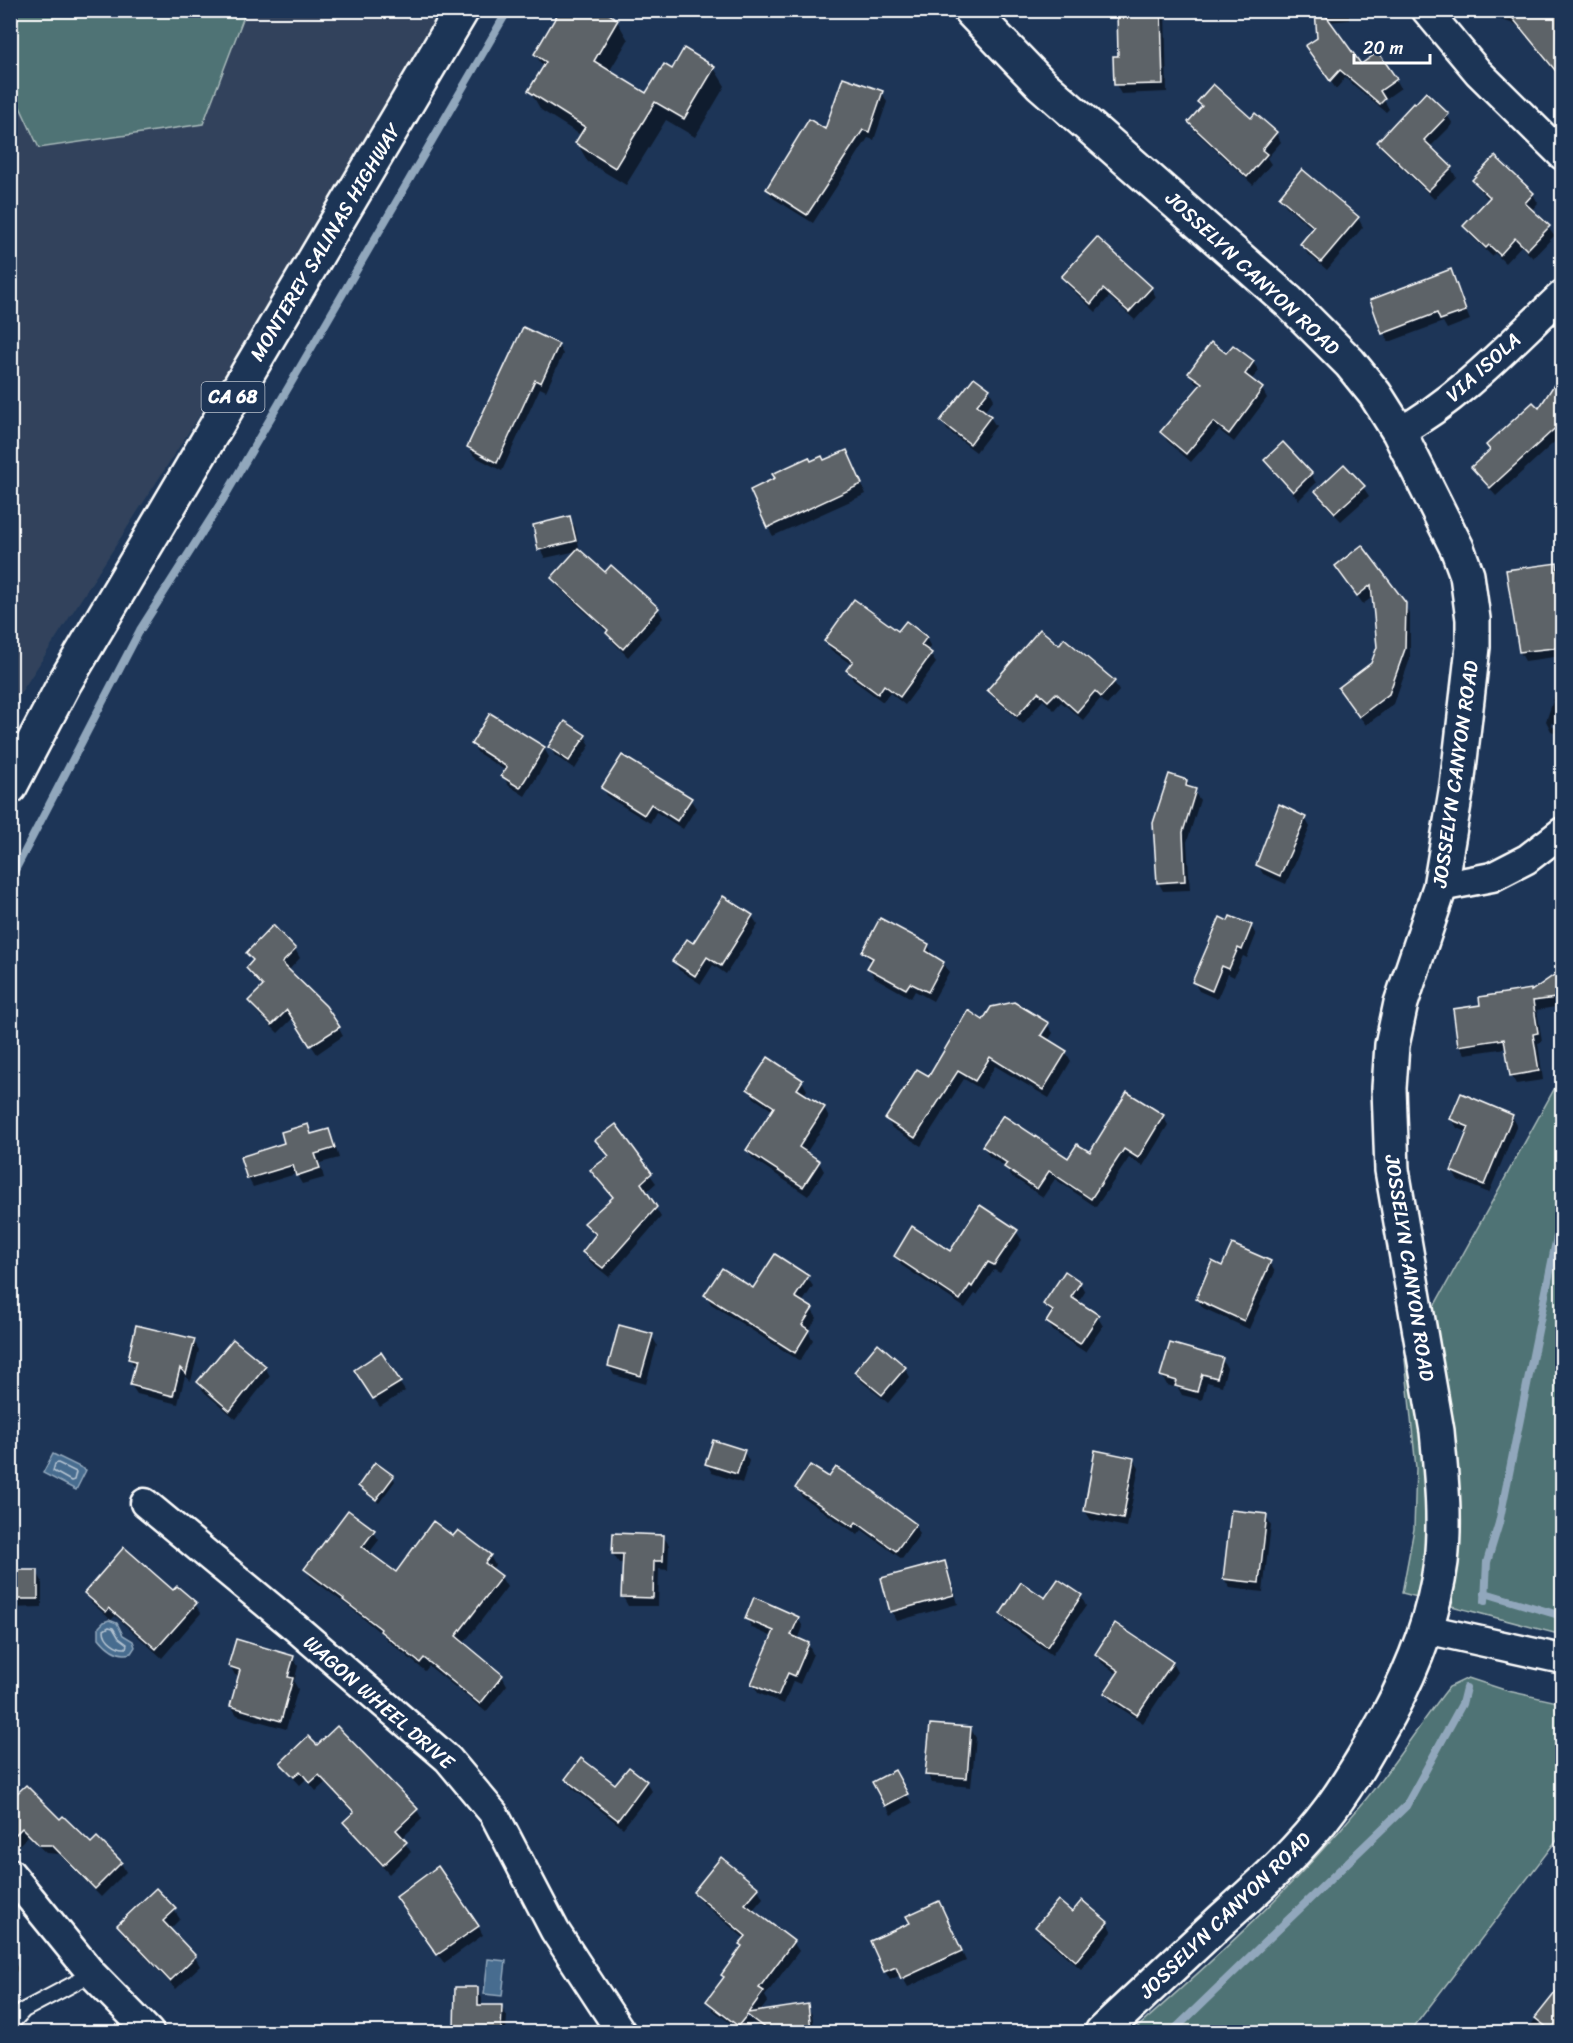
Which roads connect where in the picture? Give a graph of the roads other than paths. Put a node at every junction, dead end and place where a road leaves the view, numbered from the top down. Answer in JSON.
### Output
{"nodes":[{"id":1,"x":462,"y":10,"type":"edge"},
{"id":2,"x":970,"y":10,"type":"edge"},
{"id":3,"x":1426,"y":10,"type":"edge"},
{"id":4,"x":1563,"y":155,"type":"edge"},
{"id":5,"x":1563,"y":295,"type":"edge"},
{"id":6,"x":1399,"y":432,"type":"junction"},
{"id":7,"x":10,"y":787,"type":"edge"},
{"id":8,"x":1563,"y":832,"type":"edge"},
{"id":9,"x":1440,"y":887,"type":"junction"},
{"id":10,"x":145,"y":1503,"type":"dead end"},
{"id":11,"x":1426,"y":1629,"type":"junction"},
{"id":12,"x":1563,"y":1659,"type":"edge"},
{"id":13,"x":10,"y":1873,"type":"edge"},
{"id":14,"x":92,"y":1974,"type":"junction"},
{"id":15,"x":10,"y":2025,"type":"edge"},
{"id":16,"x":149,"y":2032,"type":"edge"},
{"id":17,"x":621,"y":2032,"type":"edge"},
{"id":18,"x":1102,"y":2032,"type":"edge"}],
"edges":[{"from":1,"to":7,"type":"main road","name":"MONTEREY SALINAS HIGHWAY","number":"CA 68"},
{"from":2,"to":6,"type":"main road","name":"JOSSELYN CANYON ROAD"},
{"from":3,"to":4,"type":"street"},
{"from":5,"to":6,"type":"street","name":"VIA ISOLA"},
{"from":6,"to":9,"type":"main road","name":"JOSSELYN CANYON ROAD"},
{"from":8,"to":9,"type":"street"},
{"from":9,"to":11,"type":"main road","name":"JOSSELYN CANYON ROAD"},
{"from":10,"to":17,"type":"street","name":"WAGON WHEEL DRIVE"},
{"from":11,"to":12,"type":"street"},
{"from":11,"to":18,"type":"main road","name":"JOSSELYN CANYON ROAD"},
{"from":13,"to":14,"type":"street"},
{"from":14,"to":15,"type":"lane"},
{"from":14,"to":16,"type":"street"}]}
